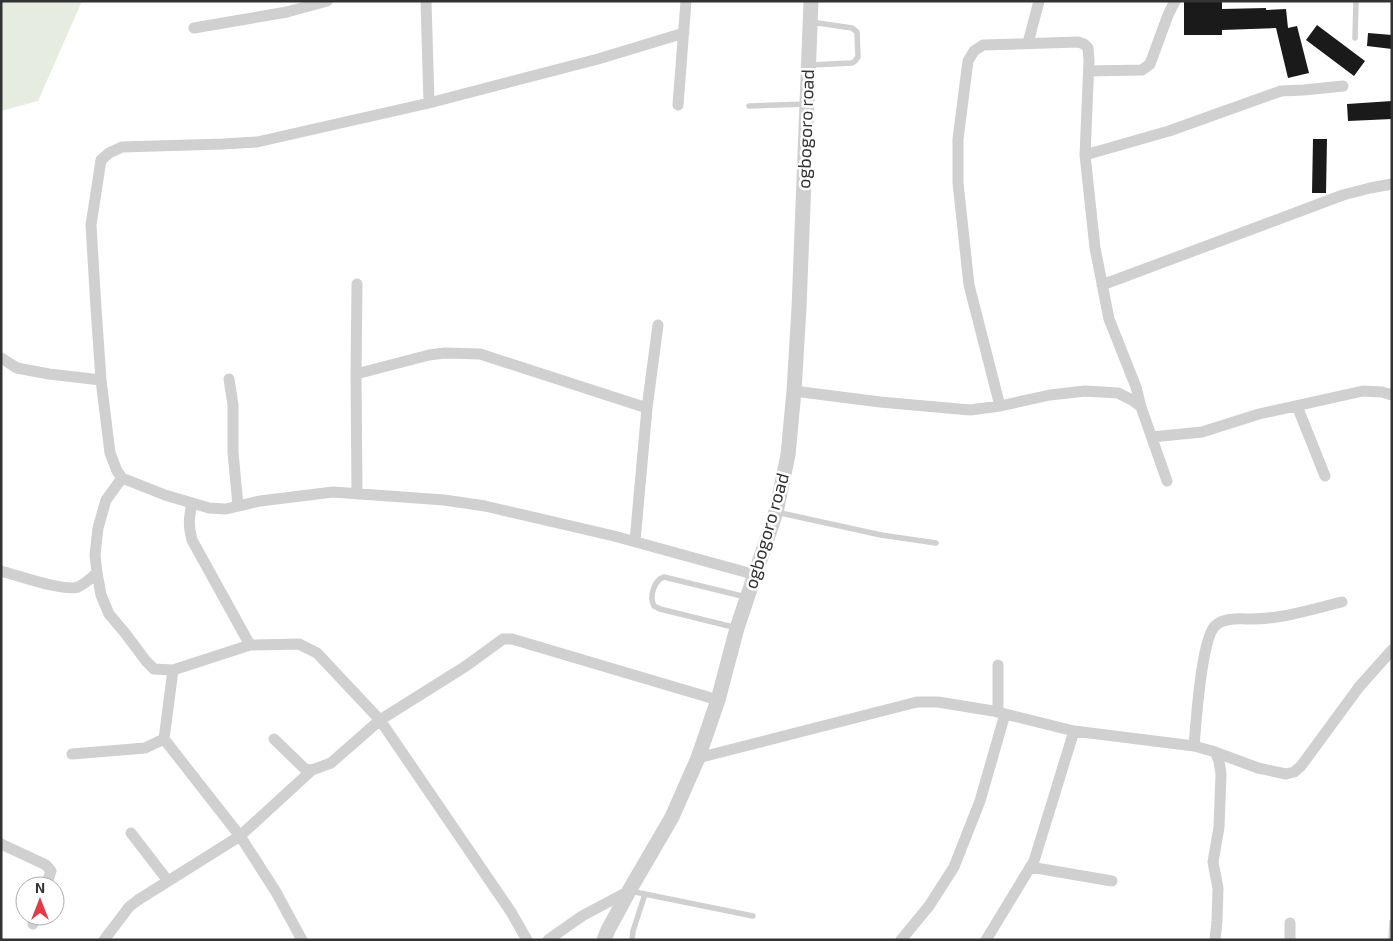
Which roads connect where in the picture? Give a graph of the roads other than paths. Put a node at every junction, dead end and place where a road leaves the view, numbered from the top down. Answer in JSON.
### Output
{"nodes":[{"id":1,"x":327,"y":1,"type":"edge"},
{"id":2,"x":426,"y":1,"type":"edge"},
{"id":3,"x":686,"y":1,"type":"edge"},
{"id":4,"x":811,"y":1,"type":"edge"},
{"id":5,"x":1039,"y":1,"type":"edge"},
{"id":6,"x":1176,"y":1,"type":"edge"},
{"id":7,"x":1356,"y":1,"type":"edge"},
{"id":8,"x":810,"y":22,"type":"junction"},
{"id":9,"x":194,"y":28,"type":"dead end"},
{"id":10,"x":684,"y":33,"type":"junction"},
{"id":11,"x":1355,"y":38,"type":"dead end"},
{"id":12,"x":1028,"y":43,"type":"junction"},
{"id":13,"x":808,"y":65,"type":"junction"},
{"id":14,"x":1089,"y":70,"type":"junction"},
{"id":15,"x":1343,"y":86,"type":"dead end"},
{"id":16,"x":429,"y":103,"type":"junction"},
{"id":17,"x":807,"y":104,"type":"junction"},
{"id":18,"x":678,"y":105,"type":"dead end"},
{"id":19,"x":749,"y":106,"type":"dead end"},
{"id":20,"x":1085,"y":155,"type":"junction"},
{"id":21,"x":1392,"y":184,"type":"edge"},
{"id":22,"x":357,"y":284,"type":"dead end"},
{"id":23,"x":1102,"y":285,"type":"junction"},
{"id":24,"x":658,"y":325,"type":"dead end"},
{"id":25,"x":1,"y":358,"type":"edge"},
{"id":26,"x":356,"y":374,"type":"junction"},
{"id":27,"x":229,"y":379,"type":"dead end"},
{"id":28,"x":101,"y":380,"type":"junction"},
{"id":29,"x":794,"y":391,"type":"junction"},
{"id":30,"x":1392,"y":394,"type":"edge"},
{"id":31,"x":1000,"y":406,"type":"junction"},
{"id":32,"x":1297,"y":406,"type":"junction"},
{"id":33,"x":1141,"y":407,"type":"junction"},
{"id":34,"x":647,"y":408,"type":"junction"},
{"id":35,"x":1152,"y":436,"type":"junction"},
{"id":36,"x":1325,"y":476,"type":"dead end"},
{"id":37,"x":122,"y":478,"type":"junction"},
{"id":38,"x":1167,"y":481,"type":"dead end"},
{"id":39,"x":357,"y":494,"type":"junction"},
{"id":40,"x":192,"y":503,"type":"junction"},
{"id":41,"x":238,"y":506,"type":"junction"},
{"id":42,"x":776,"y":512,"type":"junction"},
{"id":43,"x":635,"y":541,"type":"junction"},
{"id":44,"x":936,"y":543,"type":"dead end"},
{"id":45,"x":1,"y":571,"type":"edge"},
{"id":46,"x":97,"y":573,"type":"junction"},
{"id":47,"x":756,"y":575,"type":"junction"},
{"id":48,"x":748,"y":597,"type":"junction"},
{"id":49,"x":1342,"y":602,"type":"dead end"},
{"id":50,"x":737,"y":628,"type":"junction"},
{"id":51,"x":250,"y":645,"type":"junction"},
{"id":52,"x":1392,"y":650,"type":"edge"},
{"id":53,"x":998,"y":665,"type":"dead end"},
{"id":54,"x":173,"y":670,"type":"junction"},
{"id":55,"x":718,"y":700,"type":"junction"},
{"id":56,"x":1002,"y":713,"type":"junction"},
{"id":57,"x":380,"y":720,"type":"junction"},
{"id":58,"x":1074,"y":731,"type":"junction"},
{"id":59,"x":164,"y":739,"type":"junction"},
{"id":60,"x":274,"y":739,"type":"dead end"},
{"id":61,"x":1194,"y":746,"type":"junction"},
{"id":62,"x":1215,"y":752,"type":"junction"},
{"id":63,"x":72,"y":754,"type":"dead end"},
{"id":64,"x":698,"y":758,"type":"junction"},
{"id":65,"x":312,"y":770,"type":"junction"},
{"id":66,"x":131,"y":833,"type":"dead end"},
{"id":67,"x":240,"y":836,"type":"junction"},
{"id":68,"x":1,"y":844,"type":"edge"},
{"id":69,"x":1030,"y":867,"type":"junction"},
{"id":70,"x":49,"y":876,"type":"edge"},
{"id":71,"x":168,"y":880,"type":"junction"},
{"id":72,"x":1112,"y":880,"type":"dead end"},
{"id":73,"x":629,"y":891,"type":"junction"},
{"id":74,"x":645,"y":894,"type":"junction"},
{"id":75,"x":753,"y":916,"type":"dead end"},
{"id":76,"x":1392,"y":922,"type":"edge"},
{"id":77,"x":1290,"y":923,"type":"dead end"},
{"id":78,"x":104,"y":940,"type":"edge"},
{"id":79,"x":302,"y":940,"type":"edge"},
{"id":80,"x":527,"y":940,"type":"edge"},
{"id":81,"x":548,"y":940,"type":"edge"},
{"id":82,"x":604,"y":940,"type":"edge"},
{"id":83,"x":632,"y":940,"type":"edge"},
{"id":84,"x":901,"y":940,"type":"edge"},
{"id":85,"x":986,"y":940,"type":"edge"},
{"id":86,"x":1214,"y":940,"type":"edge"},
{"id":87,"x":1290,"y":940,"type":"edge"},
{"id":88,"x":1391,"y":940,"type":"edge"}],
"edges":[{"from":1,"to":9,"type":"street"},
{"from":2,"to":16,"type":"street"},
{"from":3,"to":10,"type":"street"},
{"from":4,"to":8,"type":"street","name":"ogbogoro road"},
{"from":5,"to":12,"type":"street"},
{"from":6,"to":14,"type":"street"},
{"from":7,"to":11,"type":"lane"},
{"from":8,"to":13,"type":"street","name":"ogbogoro road"},
{"from":8,"to":13,"type":"lane"},
{"from":10,"to":16,"type":"street"},
{"from":10,"to":18,"type":"street"},
{"from":12,"to":14,"type":"street"},
{"from":12,"to":31,"type":"street"},
{"from":13,"to":17,"type":"street","name":"ogbogoro road"},
{"from":14,"to":20,"type":"street"},
{"from":15,"to":20,"type":"street"},
{"from":16,"to":28,"type":"street"},
{"from":17,"to":19,"type":"lane"},
{"from":17,"to":29,"type":"street","name":"ogbogoro road"},
{"from":20,"to":23,"type":"street"},
{"from":21,"to":23,"type":"street"},
{"from":22,"to":26,"type":"street"},
{"from":23,"to":33,"type":"street"},
{"from":24,"to":34,"type":"street"},
{"from":25,"to":28,"type":"street"},
{"from":26,"to":34,"type":"street"},
{"from":26,"to":39,"type":"street"},
{"from":27,"to":41,"type":"street"},
{"from":28,"to":37,"type":"street"},
{"from":29,"to":31,"type":"street"},
{"from":29,"to":42,"type":"street","name":"ogbogoro road"},
{"from":30,"to":32,"type":"street"},
{"from":31,"to":33,"type":"street"},
{"from":32,"to":35,"type":"street"},
{"from":32,"to":36,"type":"street"},
{"from":33,"to":35,"type":"street"},
{"from":34,"to":43,"type":"street"},
{"from":35,"to":38,"type":"street"},
{"from":37,"to":40,"type":"street"},
{"from":37,"to":46,"type":"street"},
{"from":39,"to":41,"type":"street"},
{"from":39,"to":43,"type":"street"},
{"from":40,"to":41,"type":"street"},
{"from":40,"to":51,"type":"street"},
{"from":42,"to":44,"type":"lane"},
{"from":42,"to":47,"type":"street","name":"ogbogoro road"},
{"from":43,"to":47,"type":"street"},
{"from":45,"to":46,"type":"street"},
{"from":46,"to":54,"type":"street"},
{"from":47,"to":48,"type":"street","name":"ogbogoro road"},
{"from":48,"to":50,"type":"street","name":"ogbogoro road"},
{"from":48,"to":50,"type":"lane"},
{"from":49,"to":61,"type":"street"},
{"from":50,"to":55,"type":"street","name":"ogbogoro road"},
{"from":51,"to":54,"type":"street"},
{"from":51,"to":57,"type":"street"},
{"from":52,"to":62,"type":"street"},
{"from":53,"to":56,"type":"street"},
{"from":54,"to":59,"type":"street"},
{"from":55,"to":57,"type":"street"},
{"from":55,"to":64,"type":"street","name":"ogbogoro road"},
{"from":56,"to":58,"type":"street"},
{"from":56,"to":64,"type":"street"},
{"from":56,"to":84,"type":"street"},
{"from":57,"to":65,"type":"street"},
{"from":57,"to":80,"type":"street"},
{"from":58,"to":61,"type":"street"},
{"from":58,"to":69,"type":"street"},
{"from":59,"to":63,"type":"street"},
{"from":59,"to":67,"type":"street"},
{"from":60,"to":65,"type":"street"},
{"from":61,"to":62,"type":"street"},
{"from":62,"to":86,"type":"street"},
{"from":64,"to":73,"type":"street","name":"ogbogoro road"},
{"from":65,"to":67,"type":"street"},
{"from":66,"to":71,"type":"street"},
{"from":67,"to":71,"type":"street"},
{"from":67,"to":79,"type":"street"},
{"from":68,"to":70,"type":"street"},
{"from":69,"to":72,"type":"street"},
{"from":69,"to":85,"type":"street"},
{"from":71,"to":78,"type":"street"},
{"from":73,"to":74,"type":"lane"},
{"from":73,"to":81,"type":"street"},
{"from":73,"to":82,"type":"street","name":"ogbogoro road"},
{"from":74,"to":75,"type":"lane"},
{"from":74,"to":83,"type":"lane"},
{"from":76,"to":88,"type":"lane"},
{"from":77,"to":87,"type":"street"}]}
